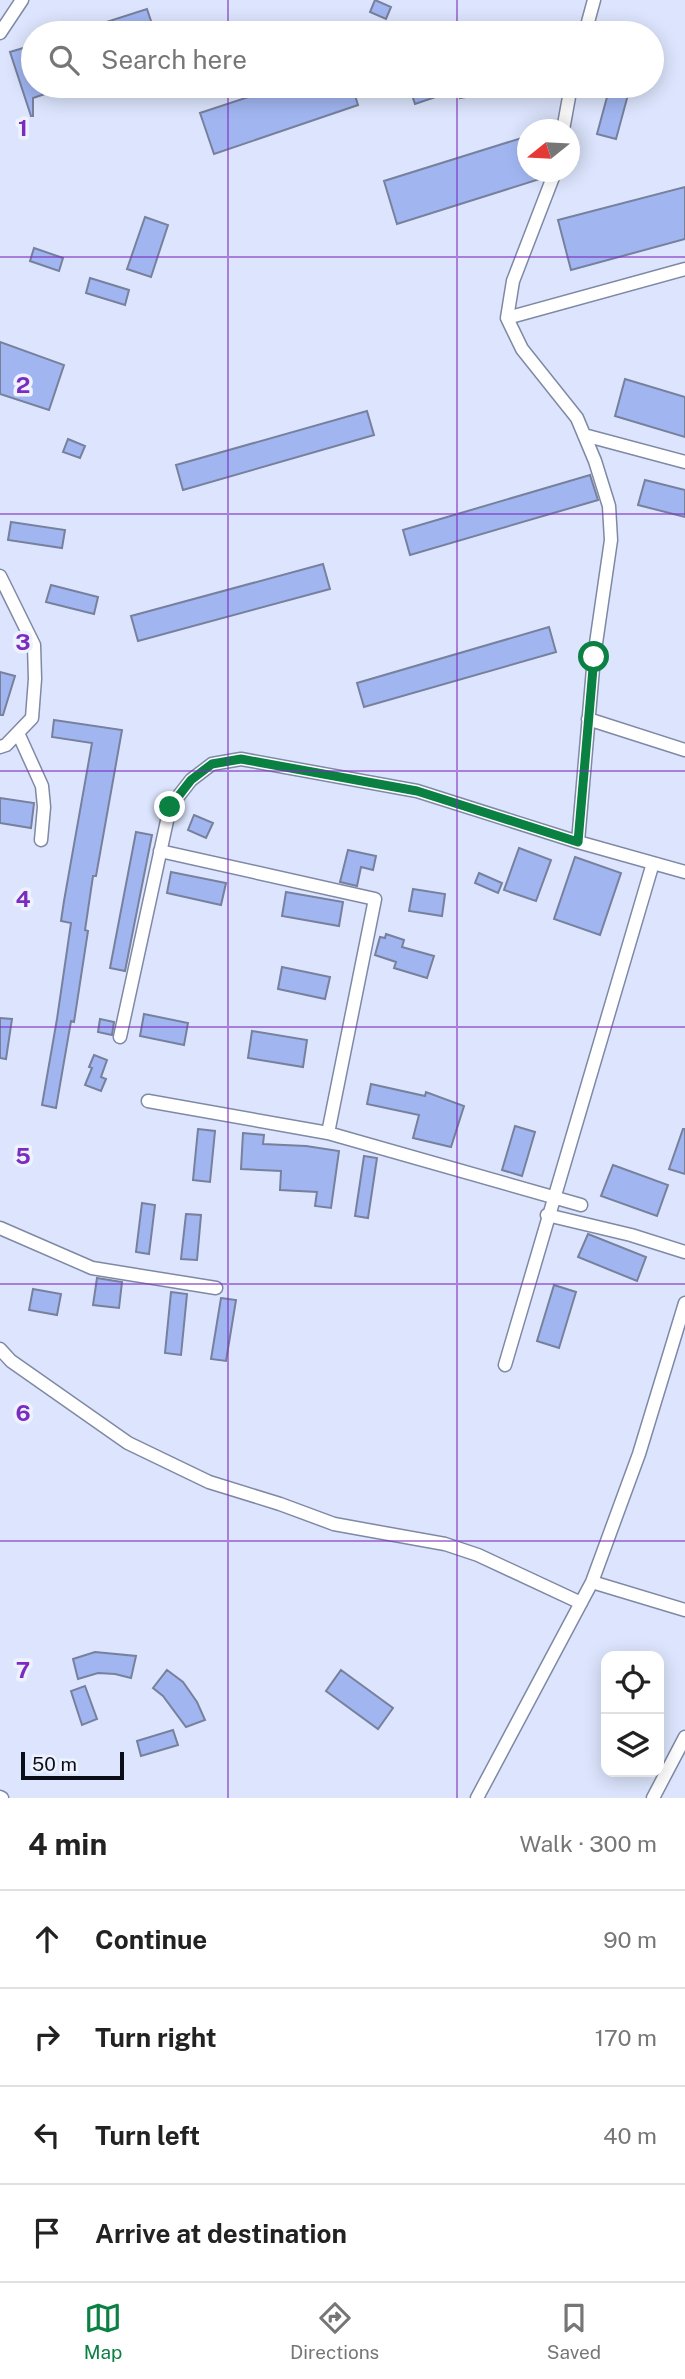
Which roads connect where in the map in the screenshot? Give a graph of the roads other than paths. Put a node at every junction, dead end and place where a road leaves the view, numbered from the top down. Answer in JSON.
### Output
{"nodes":[{"id":1,"x":22,"y":0,"type":"edge"},
{"id":2,"x":594,"y":0,"type":"edge"},
{"id":3,"x":588,"y":21,"type":"edge"},
{"id":4,"x":0,"y":33,"type":"edge"},
{"id":5,"x":568,"y":98,"type":"edge"},
{"id":6,"x":564,"y":119,"type":"edge"},
{"id":7,"x":551,"y":182,"type":"edge"},
{"id":8,"x":685,"y":269,"type":"edge"},
{"id":9,"x":507,"y":318,"type":"junction"},
{"id":10,"x":584,"y":435,"type":"junction"},
{"id":11,"x":685,"y":462,"type":"edge"},
{"id":12,"x":0,"y":576,"type":"edge"},
{"id":13,"x":588,"y":719,"type":"junction"},
{"id":14,"x":18,"y":733,"type":"junction"},
{"id":15,"x":0,"y":747,"type":"edge"},
{"id":16,"x":685,"y":750,"type":"edge"},
{"id":17,"x":40,"y":840,"type":"dead end"},
{"id":18,"x":578,"y":842,"type":"junction"},
{"id":19,"x":160,"y":851,"type":"junction"},
{"id":20,"x":653,"y":863,"type":"junction"},
{"id":21,"x":685,"y":872,"type":"edge"},
{"id":22,"x":120,"y":1037,"type":"dead end"},
{"id":23,"x":148,"y":1101,"type":"dead end"},
{"id":24,"x":328,"y":1133,"type":"junction"},
{"id":25,"x":553,"y":1197,"type":"junction"},
{"id":26,"x":581,"y":1205,"type":"dead end"},
{"id":27,"x":547,"y":1215,"type":"junction"},
{"id":28,"x":0,"y":1228,"type":"edge"},
{"id":29,"x":685,"y":1252,"type":"edge"},
{"id":30,"x":216,"y":1288,"type":"dead end"},
{"id":31,"x":685,"y":1303,"type":"edge"},
{"id":32,"x":1,"y":1352,"type":"edge"},
{"id":33,"x":505,"y":1365,"type":"dead end"},
{"id":34,"x":592,"y":1582,"type":"junction"},
{"id":35,"x":581,"y":1603,"type":"junction"},
{"id":36,"x":685,"y":1611,"type":"edge"},
{"id":37,"x":685,"y":1737,"type":"edge"},
{"id":38,"x":477,"y":1798,"type":"edge"},
{"id":39,"x":653,"y":1798,"type":"edge"}],
"edges":[{"from":1,"to":4,"type":"street"},
{"from":2,"to":3,"type":"street"},
{"from":5,"to":6,"type":"street"},
{"from":7,"to":9,"type":"street"},
{"from":8,"to":9,"type":"street"},
{"from":9,"to":10,"type":"street"},
{"from":10,"to":11,"type":"street"},
{"from":10,"to":13,"type":"street"},
{"from":12,"to":14,"type":"street"},
{"from":13,"to":16,"type":"street"},
{"from":13,"to":18,"type":"street"},
{"from":14,"to":15,"type":"street"},
{"from":14,"to":17,"type":"street"},
{"from":18,"to":19,"type":"street"},
{"from":18,"to":20,"type":"street"},
{"from":19,"to":22,"type":"street"},
{"from":19,"to":24,"type":"street"},
{"from":20,"to":21,"type":"street"},
{"from":20,"to":25,"type":"street"},
{"from":23,"to":24,"type":"street"},
{"from":24,"to":25,"type":"street"},
{"from":25,"to":26,"type":"street"},
{"from":25,"to":27,"type":"street"},
{"from":27,"to":29,"type":"street"},
{"from":27,"to":33,"type":"street"},
{"from":28,"to":30,"type":"street"},
{"from":31,"to":34,"type":"street"},
{"from":32,"to":35,"type":"street"},
{"from":34,"to":35,"type":"street"},
{"from":34,"to":36,"type":"street"},
{"from":35,"to":38,"type":"street"},
{"from":37,"to":39,"type":"street"}]}
